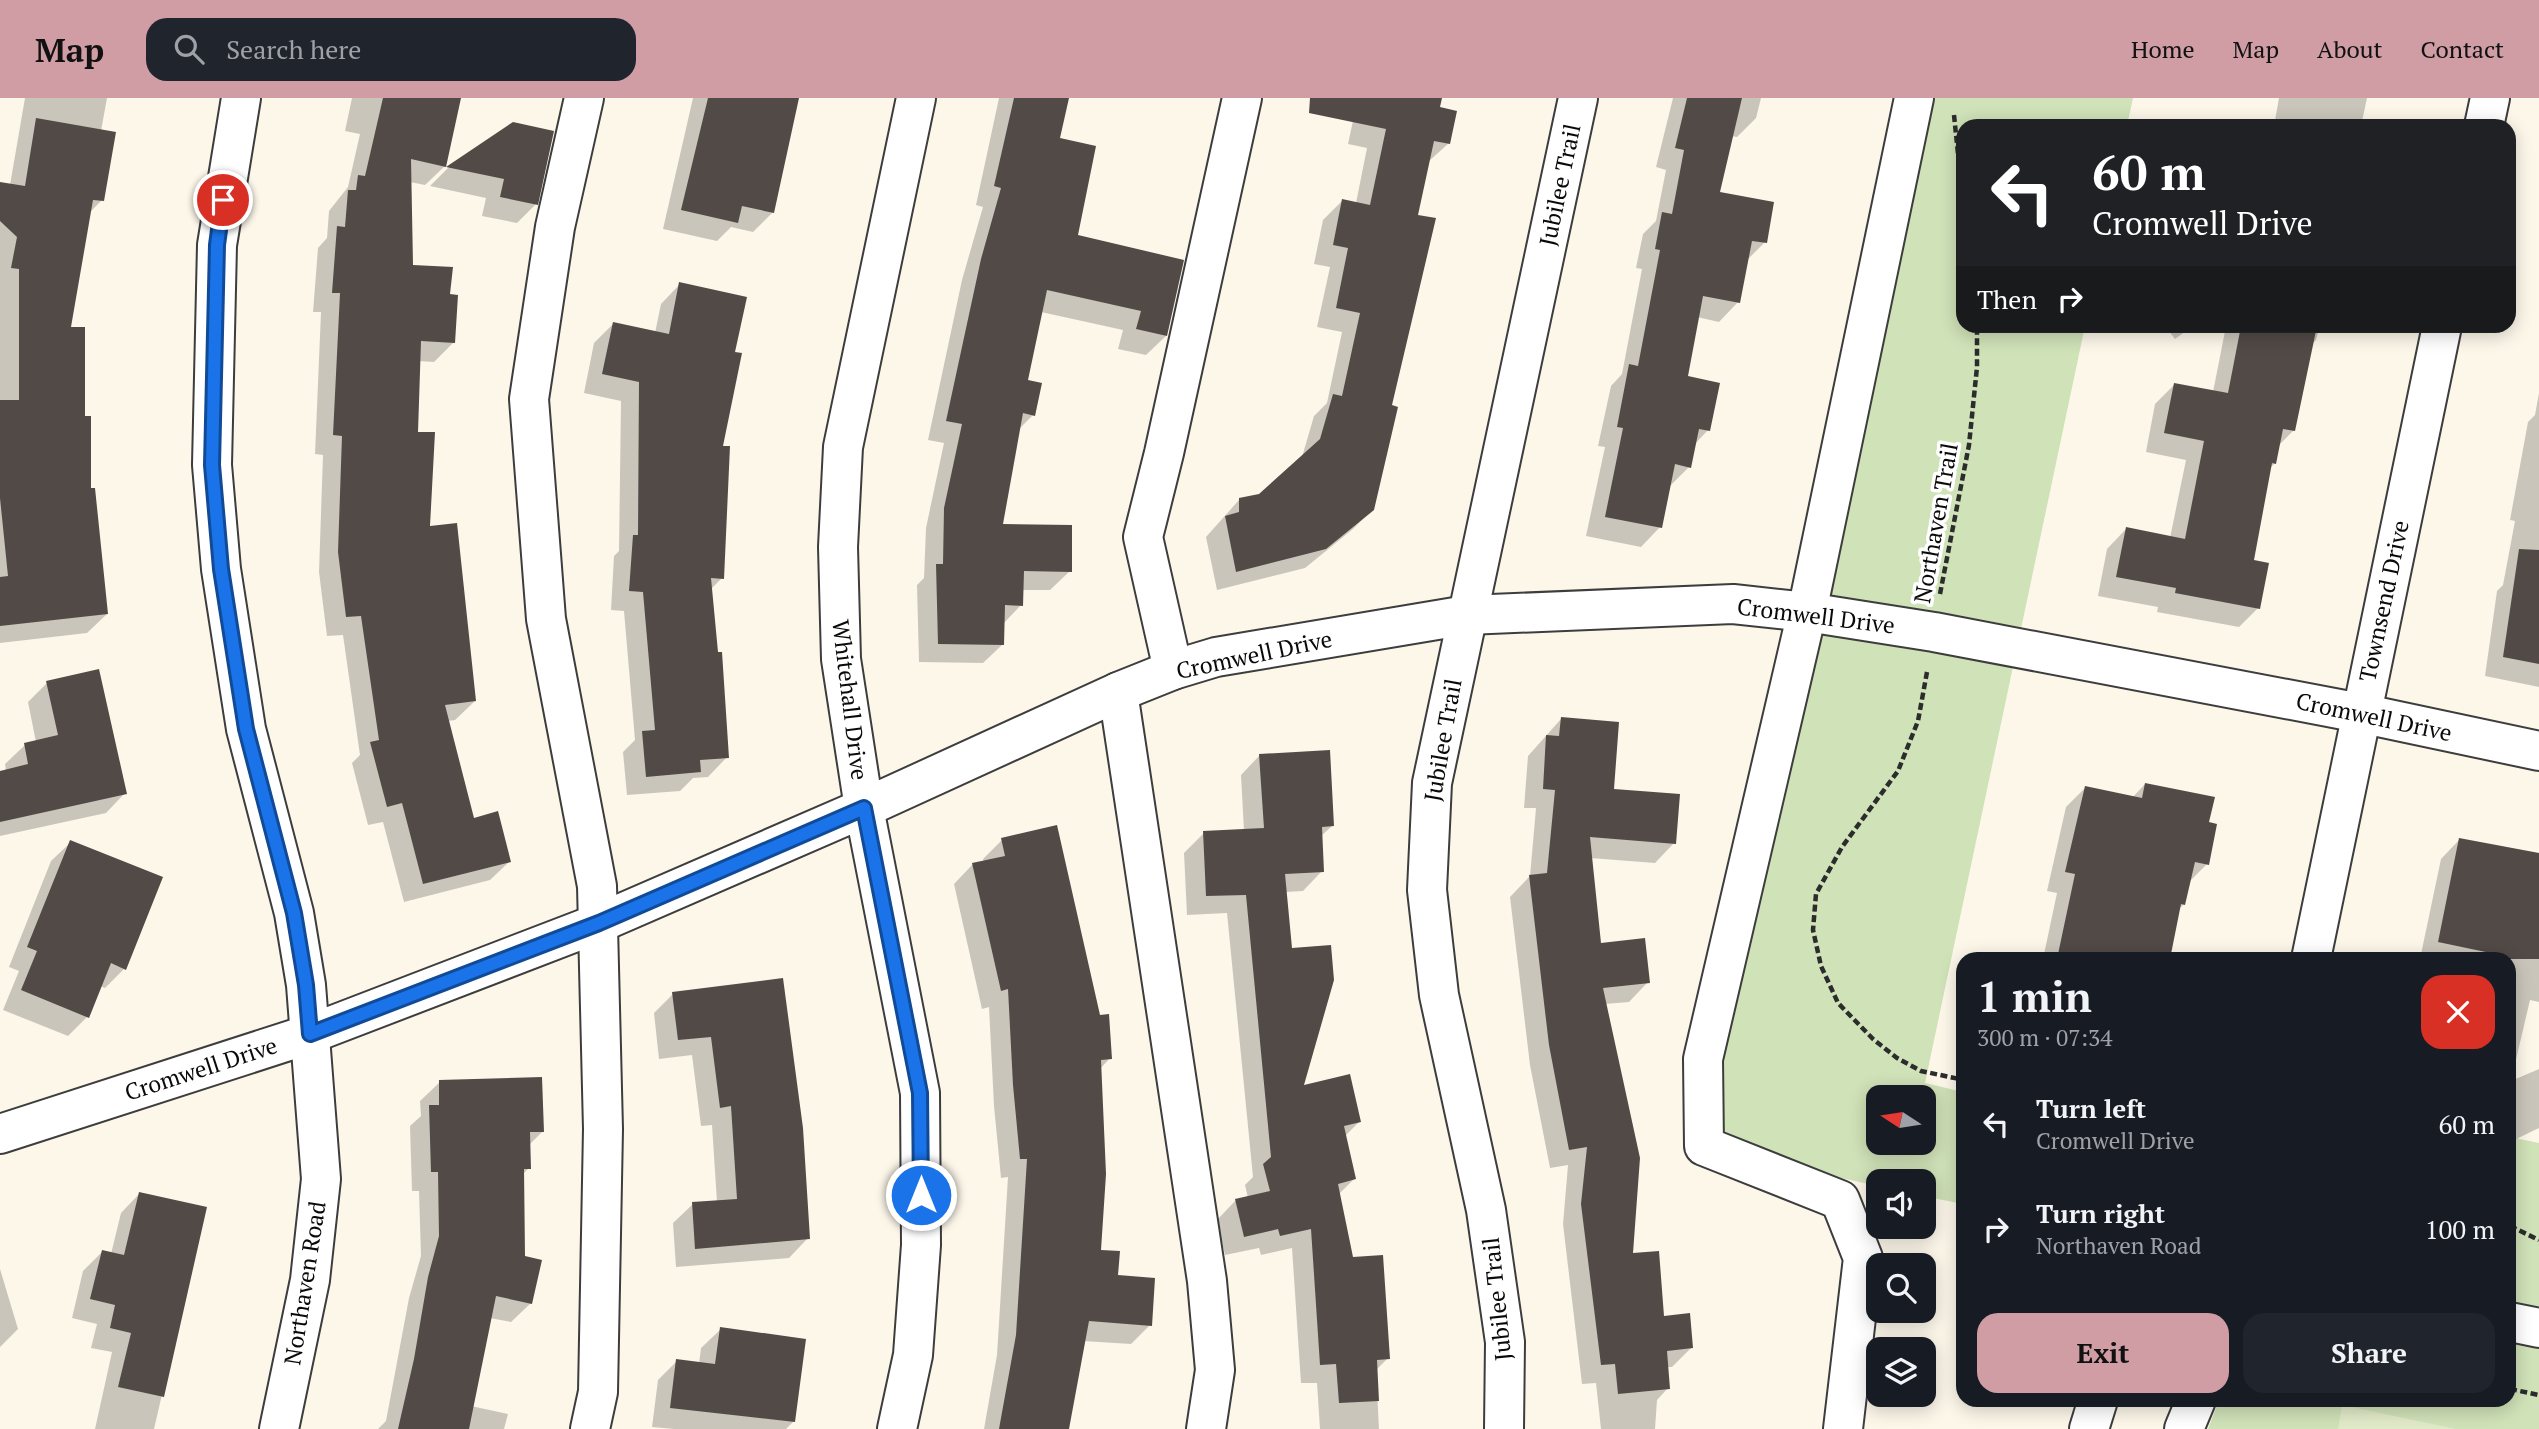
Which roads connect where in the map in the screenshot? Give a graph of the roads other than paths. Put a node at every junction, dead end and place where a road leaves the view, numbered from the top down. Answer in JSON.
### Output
{"nodes":[{"id":1,"x":241,"y":98,"type":"edge"},
{"id":2,"x":584,"y":98,"type":"edge"},
{"id":3,"x":916,"y":98,"type":"edge"},
{"id":4,"x":1242,"y":98,"type":"edge"},
{"id":5,"x":1578,"y":98,"type":"edge"},
{"id":6,"x":1914,"y":98,"type":"edge"},
{"id":7,"x":2490,"y":98,"type":"edge"},
{"id":8,"x":2486,"y":119,"type":"edge"},
{"id":9,"x":2441,"y":333,"type":"edge"},
{"id":10,"x":1808,"y":612,"type":"junction"},
{"id":11,"x":1467,"y":615,"type":"junction"},
{"id":12,"x":1173,"y":670,"type":"junction"},
{"id":13,"x":1118,"y":692,"type":"junction"},
{"id":14,"x":2360,"y":713,"type":"junction"},
{"id":15,"x":2539,"y":751,"type":"edge"},
{"id":16,"x":864,"y":808,"type":"junction"},
{"id":17,"x":599,"y":923,"type":"junction"},
{"id":18,"x":2312,"y":952,"type":"edge"},
{"id":19,"x":310,"y":1034,"type":"junction"},
{"id":20,"x":0,"y":1134,"type":"edge"},
{"id":21,"x":2516,"y":1323,"type":"edge"},
{"id":22,"x":2539,"y":1328,"type":"edge"},
{"id":23,"x":2096,"y":1407,"type":"edge"},
{"id":24,"x":2193,"y":1407,"type":"edge"},
{"id":25,"x":279,"y":1429,"type":"edge"},
{"id":26,"x":590,"y":1429,"type":"edge"},
{"id":27,"x":897,"y":1429,"type":"edge"},
{"id":28,"x":1206,"y":1429,"type":"edge"},
{"id":29,"x":1504,"y":1429,"type":"edge"},
{"id":30,"x":1843,"y":1429,"type":"edge"},
{"id":31,"x":2089,"y":1429,"type":"edge"},
{"id":32,"x":2184,"y":1429,"type":"edge"}],
"edges":[{"from":1,"to":19,"type":"street","name":"Northaven Road"},
{"from":2,"to":17,"type":"street"},
{"from":3,"to":16,"type":"street","name":"Whitehall Drive"},
{"from":4,"to":12,"type":"street"},
{"from":5,"to":11,"type":"street","name":"Jubilee Trail"},
{"from":6,"to":10,"type":"street"},
{"from":7,"to":8,"type":"street"},
{"from":9,"to":14,"type":"street","name":"Townsend Drive"},
{"from":10,"to":11,"type":"street","name":"Cromwell Drive"},
{"from":10,"to":14,"type":"street","name":"Cromwell Drive"},
{"from":10,"to":30,"type":"street"},
{"from":11,"to":12,"type":"street","name":"Cromwell Drive"},
{"from":11,"to":29,"type":"street","name":"Jubilee Trail"},
{"from":12,"to":13,"type":"street","name":"Cromwell Drive"},
{"from":13,"to":16,"type":"street","name":"Cromwell Drive"},
{"from":13,"to":28,"type":"street"},
{"from":14,"to":15,"type":"street","name":"Cromwell Drive"},
{"from":14,"to":18,"type":"street","name":"Townsend Drive"},
{"from":16,"to":17,"type":"street","name":"Cromwell Drive"},
{"from":16,"to":27,"type":"street","name":"Whitehall Drive"},
{"from":17,"to":19,"type":"street","name":"Cromwell Drive"},
{"from":17,"to":26,"type":"street"},
{"from":19,"to":20,"type":"street","name":"Cromwell Drive"},
{"from":19,"to":25,"type":"street","name":"Northaven Road"},
{"from":21,"to":22,"type":"street"},
{"from":23,"to":31,"type":"street"},
{"from":24,"to":32,"type":"street"}]}
